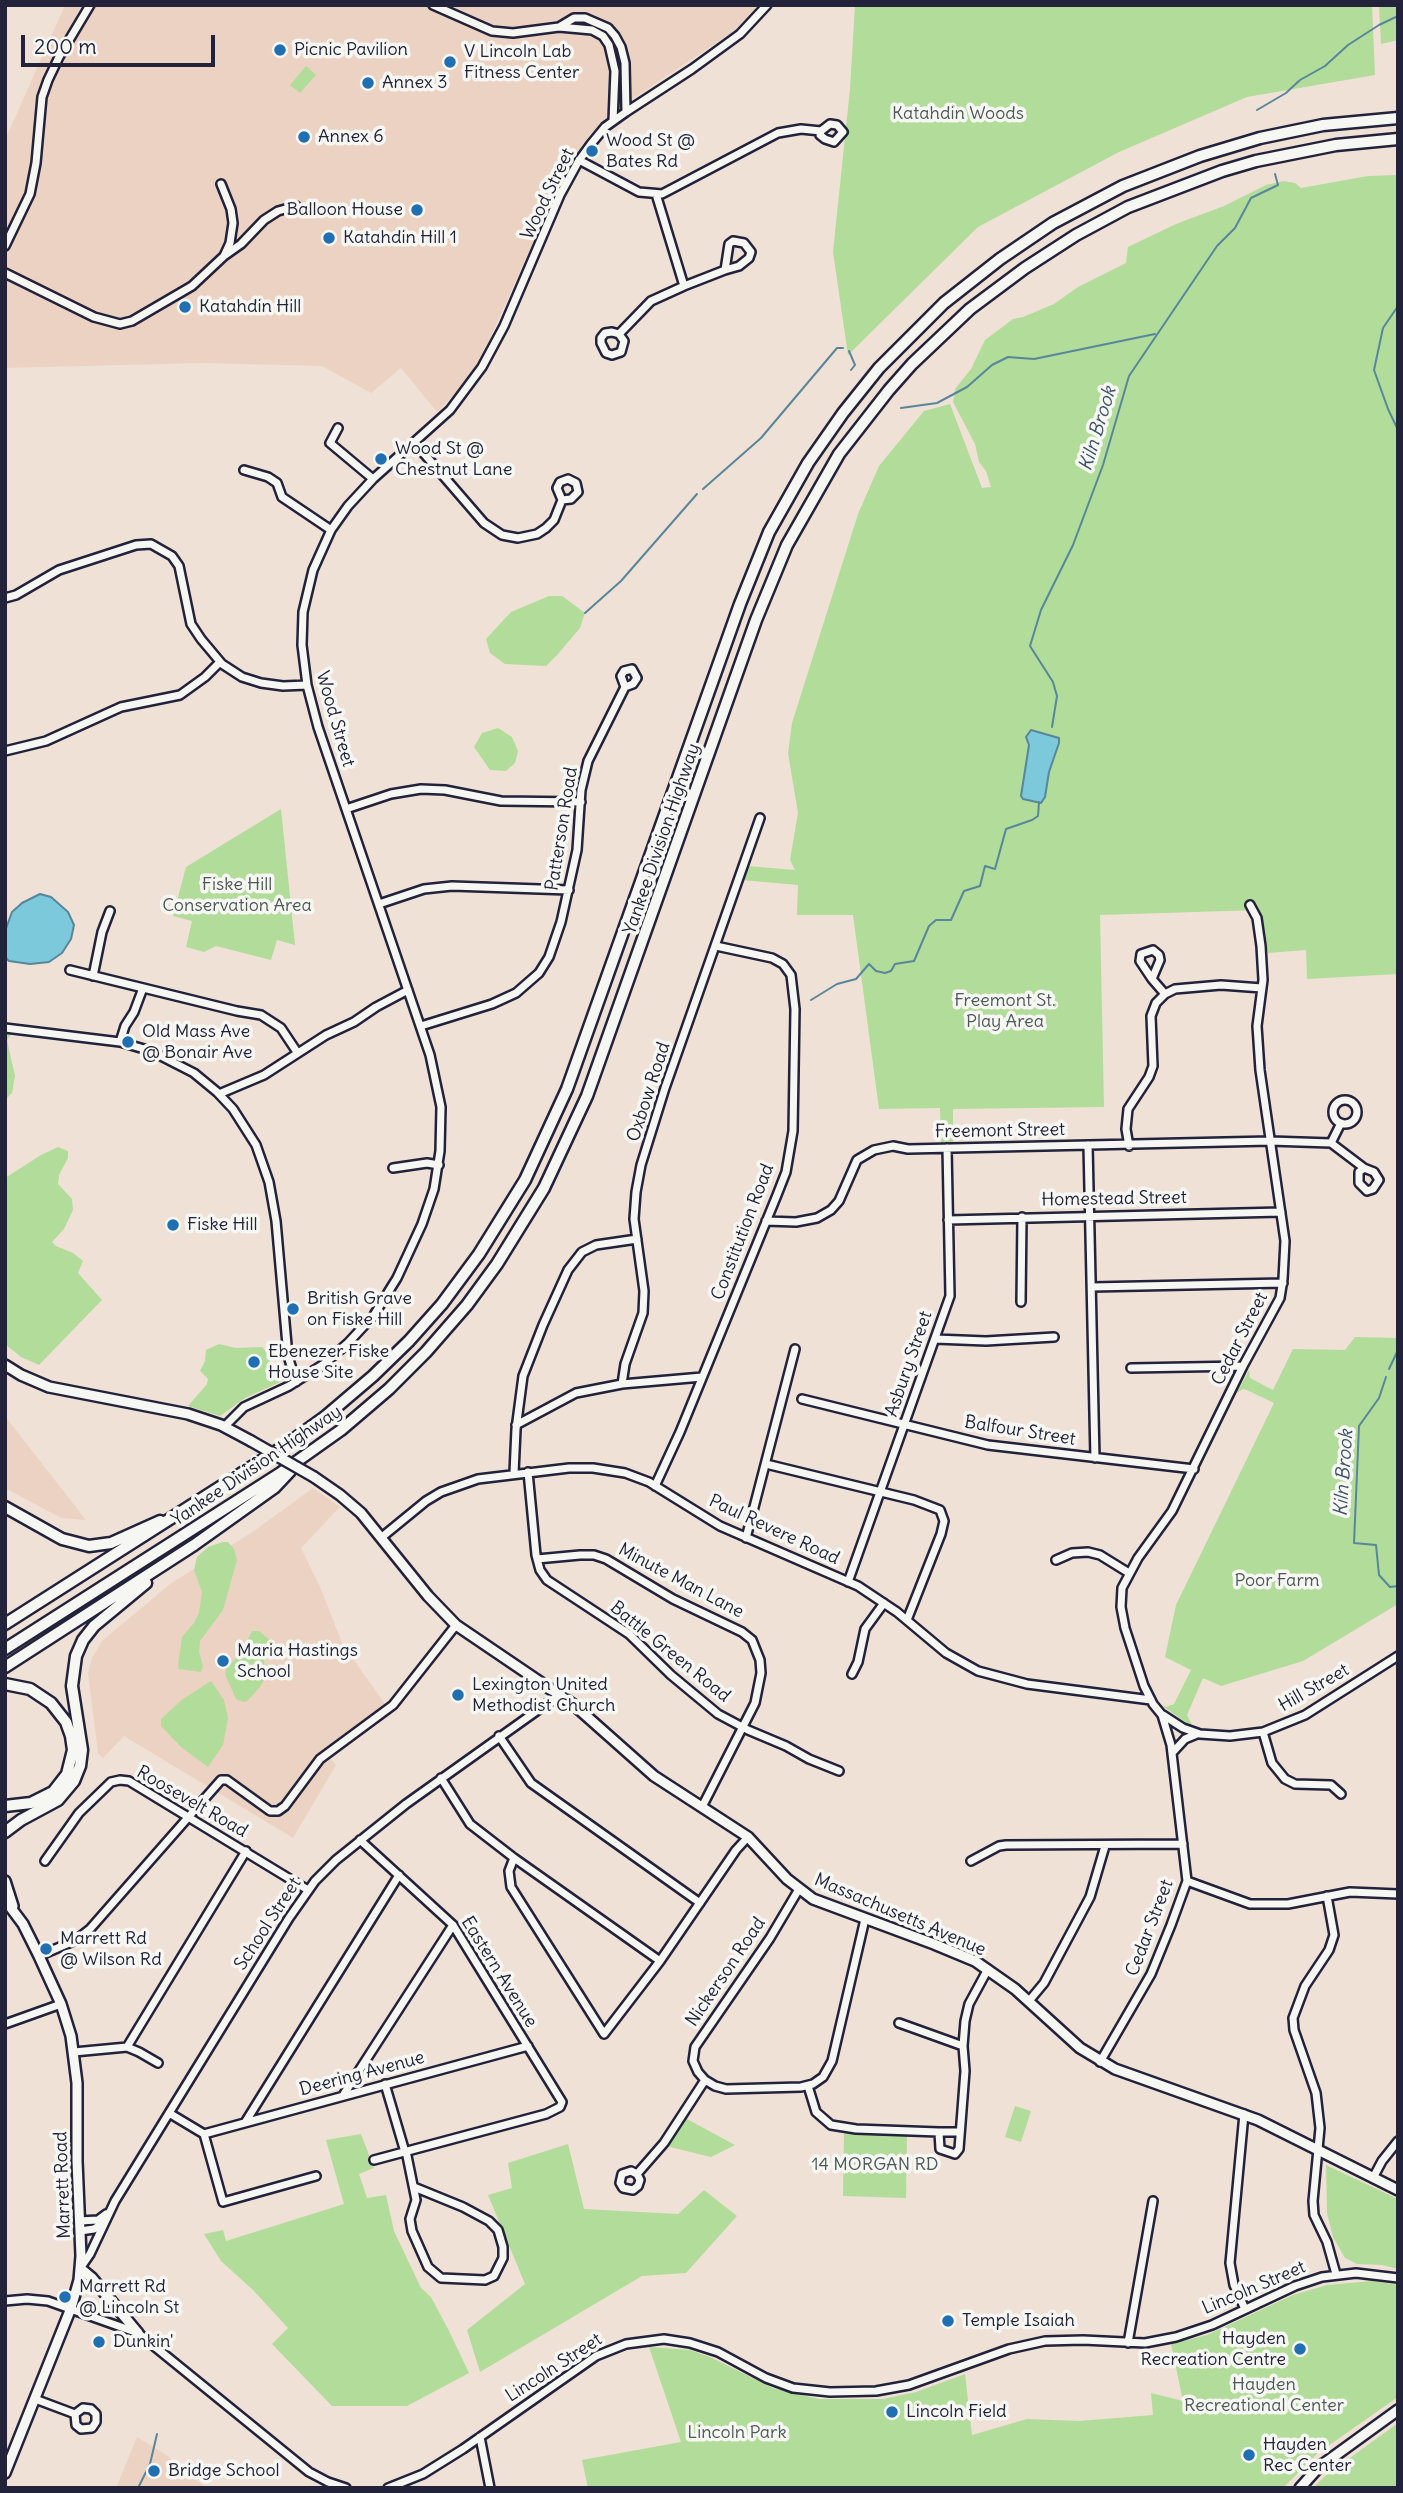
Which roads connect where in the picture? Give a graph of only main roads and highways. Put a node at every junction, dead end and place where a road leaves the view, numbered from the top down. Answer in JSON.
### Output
{"nodes":[{"id":1,"x":1398,"y":118,"type":"edge"},
{"id":2,"x":1398,"y":139,"type":"edge"},
{"id":3,"x":5,"y":1365,"type":"edge"},
{"id":4,"x":306,"y":1456,"type":"junction"},
{"id":5,"x":5,"y":1507,"type":"edge"},
{"id":6,"x":177,"y":1515,"type":"junction"},
{"id":7,"x":172,"y":1559,"type":"junction"},
{"id":8,"x":5,"y":1624,"type":"edge"},
{"id":9,"x":5,"y":1649,"type":"edge"},
{"id":10,"x":5,"y":1667,"type":"edge"},
{"id":11,"x":5,"y":1684,"type":"edge"},
{"id":12,"x":5,"y":1807,"type":"edge"},
{"id":13,"x":5,"y":1832,"type":"edge"},
{"id":14,"x":5,"y":1881,"type":"edge"},
{"id":15,"x":5,"y":1900,"type":"edge"},
{"id":16,"x":14,"y":1911,"type":"junction"},
{"id":17,"x":1398,"y":2190,"type":"edge"},
{"id":18,"x":80,"y":2268,"type":"junction"},
{"id":19,"x":138,"y":2333,"type":"road end"},
{"id":20,"x":1398,"y":2410,"type":"edge"},
{"id":21,"x":5,"y":2473,"type":"edge"},
{"id":22,"x":1300,"y":2488,"type":"edge"}],
"edges":[{"from":1,"to":6,"type":"highway","name":"Yankee Division Highway"},
{"from":2,"to":4,"type":"highway","name":"Yankee Division Highway"},
{"from":3,"to":17,"type":"main road","name":"Massachusetts Avenue","bridge":true},
{"from":4,"to":7,"type":"highway"},
{"from":4,"to":9,"type":"highway","name":"Yankee Division Highway"},
{"from":5,"to":6,"type":"highway"},
{"from":6,"to":8,"type":"highway","name":"Yankee Division Highway"},
{"from":7,"to":10,"type":"highway"},
{"from":7,"to":13,"type":"highway"},
{"from":11,"to":12,"type":"highway"},
{"from":14,"to":16,"type":"main road"},
{"from":15,"to":16,"type":"main road","name":"Marrett Road"},
{"from":16,"to":18,"type":"main road","name":"Marrett Road"},
{"from":18,"to":19,"type":"main road"},
{"from":18,"to":21,"type":"main road","name":"Marrett Road"},
{"from":20,"to":22,"type":"main road"}]}
